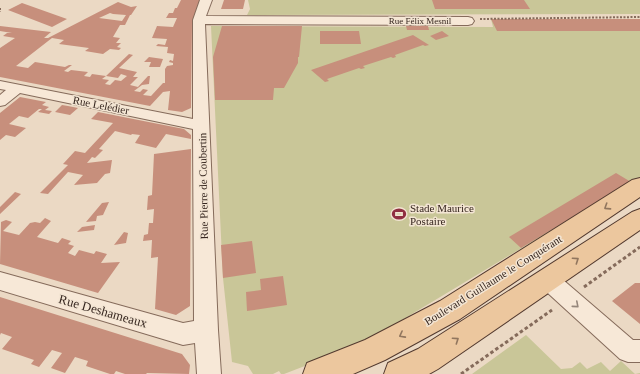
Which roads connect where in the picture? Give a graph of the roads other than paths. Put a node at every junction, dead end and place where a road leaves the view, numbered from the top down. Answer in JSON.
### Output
{"nodes":[{"id":1,"x":206,"y":0,"type":"edge"},
{"id":2,"x":199,"y":20,"type":"junction"},
{"id":3,"x":468,"y":21,"type":"road end"},
{"id":4,"x":0,"y":85,"type":"edge"},
{"id":5,"x":18,"y":88,"type":"junction"},
{"id":6,"x":0,"y":102,"type":"edge"},
{"id":7,"x":202,"y":123,"type":"junction"},
{"id":8,"x":640,"y":186,"type":"edge"},
{"id":9,"x":640,"y":218,"type":"edge"},
{"id":10,"x":547,"y":280,"type":"junction"},
{"id":11,"x":0,"y":281,"type":"edge"},
{"id":12,"x":206,"y":330,"type":"junction"},
{"id":13,"x":634,"y":351,"type":"edge"},
{"id":14,"x":209,"y":374,"type":"edge"},
{"id":15,"x":318,"y":374,"type":"edge"},
{"id":16,"x":399,"y":374,"type":"edge"}],
"edges":[{"from":1,"to":2,"type":"street","name":"Rue Pierre de Coubertin"},
{"from":2,"to":3,"type":"street","name":"Rue Félix Mesnil"},
{"from":2,"to":7,"type":"street","name":"Rue Pierre de Coubertin"},
{"from":4,"to":5,"type":"street","name":"Rue Lelédier"},
{"from":5,"to":6,"type":"street"},
{"from":5,"to":7,"type":"street","name":"Rue Lelédier"},
{"from":7,"to":12,"type":"street","name":"Rue Pierre de Coubertin"},
{"from":8,"to":15,"type":"main road","name":"Boulevard Guillaume le Conquérant","one_way":true},
{"from":10,"to":9,"type":"main road","one_way":true},
{"from":10,"to":13,"type":"street","one_way":true},
{"from":16,"to":10,"type":"main road","one_way":true},
{"from":11,"to":12,"type":"street","name":"Rue Deshameaux"},
{"from":12,"to":14,"type":"street","name":"Rue Pierre de Coubertin"}]}
